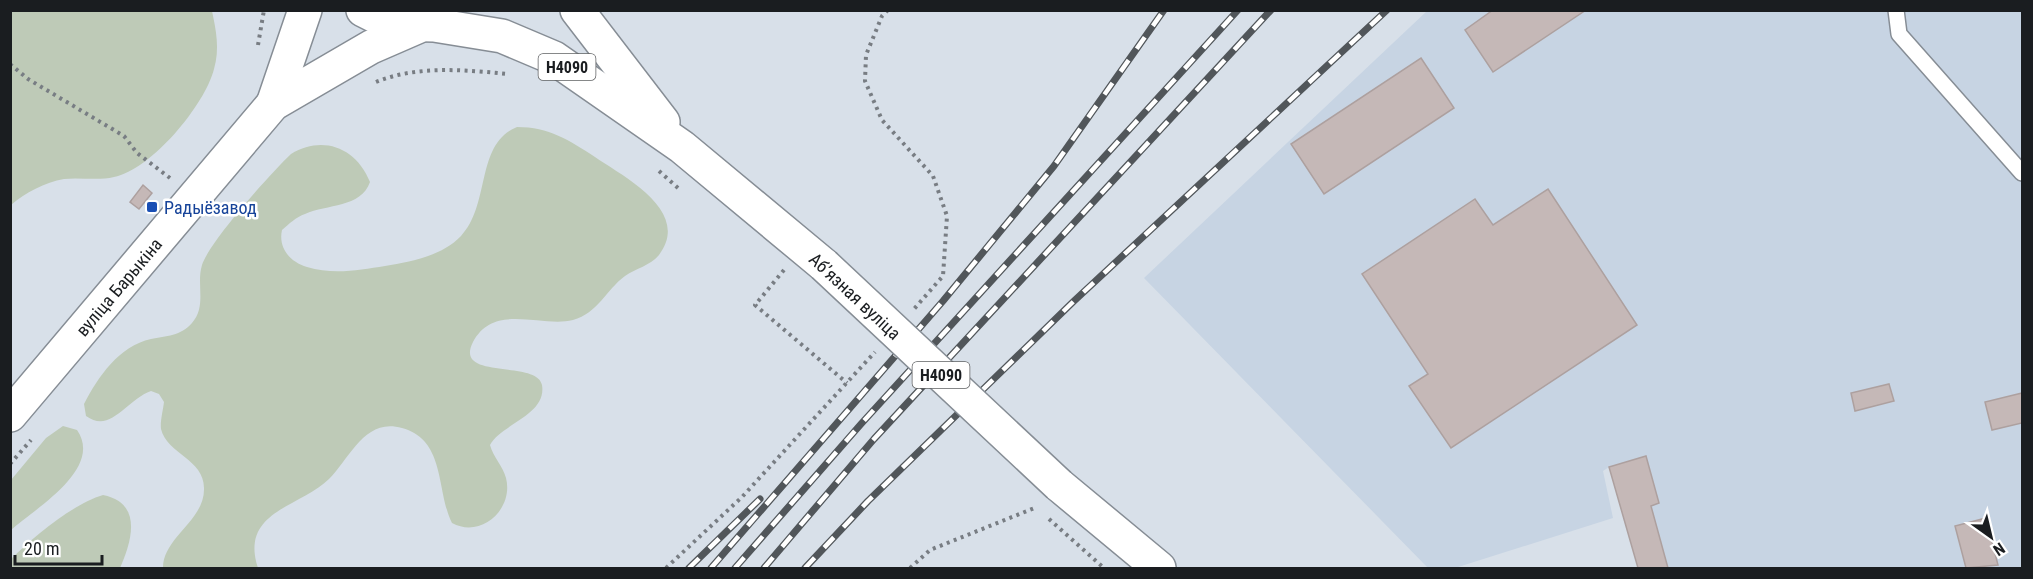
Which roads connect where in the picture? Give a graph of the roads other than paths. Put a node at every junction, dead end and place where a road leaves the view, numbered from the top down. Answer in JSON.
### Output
{"nodes":[{"id":1,"x":305,"y":10,"type":"edge"},
{"id":2,"x":363,"y":10,"type":"edge"},
{"id":3,"x":467,"y":10,"type":"edge"},
{"id":4,"x":577,"y":10,"type":"edge"},
{"id":5,"x":1896,"y":10,"type":"edge"},
{"id":6,"x":426,"y":26,"type":"junction"},
{"id":7,"x":273,"y":104,"type":"junction"},
{"id":8,"x":682,"y":147,"type":"junction"},
{"id":9,"x":2022,"y":173,"type":"edge"},
{"id":10,"x":10,"y":415,"type":"edge"},
{"id":11,"x":1159,"y":568,"type":"edge"}],
"edges":[{"from":1,"to":7,"type":"main road","name":"вуліца Барыкіна"},
{"from":2,"to":6,"type":"main road","name":"Абʼязная вуліца","number":"Н4090"},
{"from":3,"to":6,"type":"main road"},
{"from":4,"to":8,"type":"main road","name":"Абʼязная вуліца","number":"Н4090"},
{"from":5,"to":9,"type":"lane"},
{"from":6,"to":7,"type":"main road","name":"вуліца Барыкіна"},
{"from":6,"to":8,"type":"main road","name":"Абʼязная вуліца","number":"Н4090"},
{"from":7,"to":10,"type":"main road","name":"вуліца Барыкіна"},
{"from":8,"to":11,"type":"main road","name":"Абʼязная вуліца","number":"Н4090","bridge":true}]}
